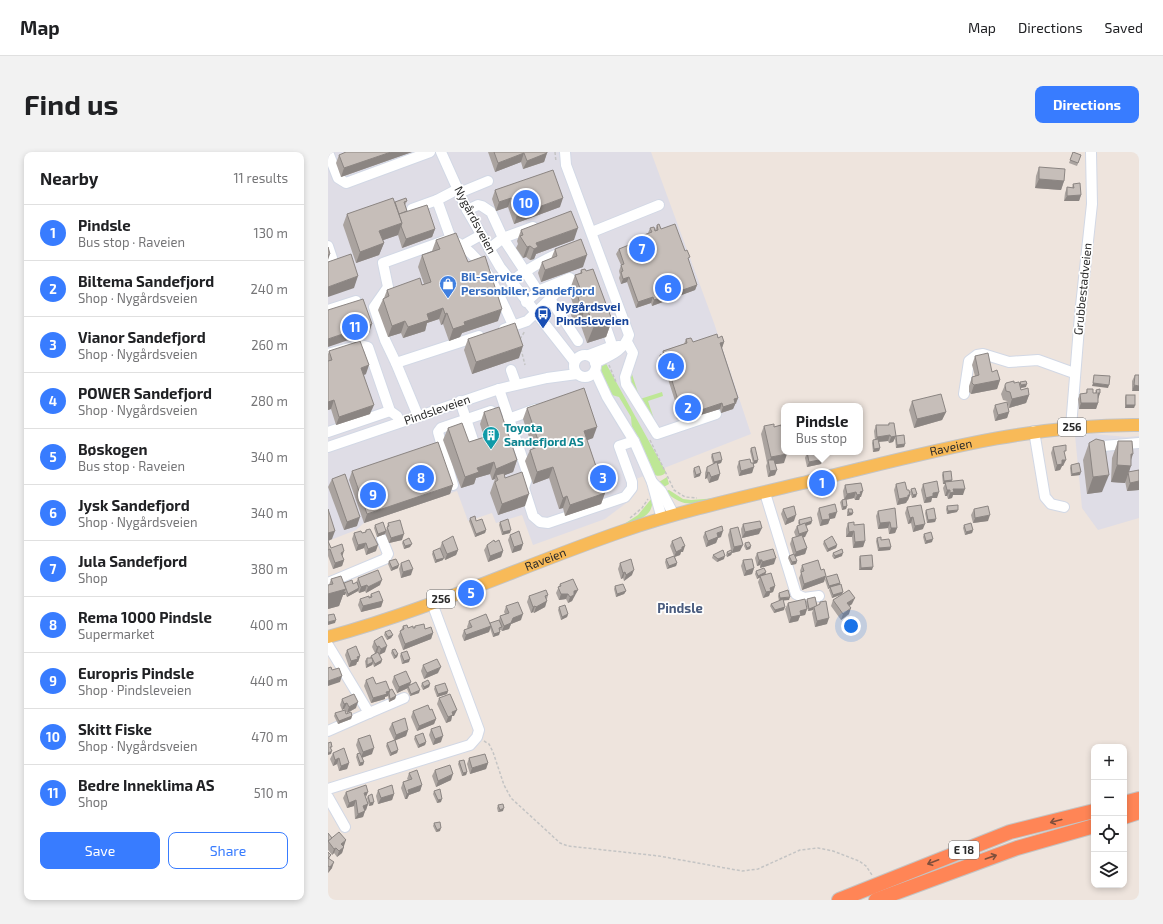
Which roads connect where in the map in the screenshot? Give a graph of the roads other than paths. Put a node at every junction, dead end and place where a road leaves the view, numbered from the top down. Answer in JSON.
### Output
{"nodes":[{"id":1,"x":328,"y":152,"type":"edge"},
{"id":2,"x":430,"y":152,"type":"edge"},
{"id":3,"x":441,"y":152,"type":"edge"},
{"id":4,"x":1091,"y":152,"type":"edge"},
{"id":5,"x":568,"y":153,"type":"edge"},
{"id":6,"x":488,"y":181,"type":"dead end"},
{"id":7,"x":458,"y":191,"type":"junction"},
{"id":8,"x":437,"y":200,"type":"junction"},
{"id":9,"x":659,"y":205,"type":"dead end"},
{"id":10,"x":412,"y":209,"type":"edge"},
{"id":11,"x":467,"y":210,"type":"junction"},
{"id":12,"x":544,"y":223,"type":"edge"},
{"id":13,"x":592,"y":232,"type":"junction"},
{"id":14,"x":481,"y":235,"type":"junction"},
{"id":15,"x":503,"y":238,"type":"junction"},
{"id":16,"x":451,"y":239,"type":"junction"},
{"id":17,"x":463,"y":245,"type":"junction"},
{"id":18,"x":328,"y":246,"type":"edge"},
{"id":19,"x":489,"y":248,"type":"junction"},
{"id":20,"x":575,"y":248,"type":"edge"},
{"id":21,"x":328,"y":267,"type":"edge"},
{"id":22,"x":525,"y":270,"type":"junction"},
{"id":23,"x":575,"y":276,"type":"edge"},
{"id":24,"x":511,"y":282,"type":"junction"},
{"id":25,"x":591,"y":286,"type":"edge"},
{"id":26,"x":538,"y":291,"type":"junction"},
{"id":27,"x":550,"y":299,"type":"junction"},
{"id":28,"x":356,"y":301,"type":"edge"},
{"id":29,"x":526,"y":302,"type":"junction"},
{"id":30,"x":598,"y":307,"type":"edge"},
{"id":31,"x":328,"y":310,"type":"edge"},
{"id":32,"x":536,"y":314,"type":"junction"},
{"id":33,"x":513,"y":325,"type":"junction"},
{"id":34,"x":578,"y":341,"type":"dead end"},
{"id":35,"x":611,"y":342,"type":"dead end"},
{"id":36,"x":624,"y":344,"type":"junction"},
{"id":37,"x":328,"y":354,"type":"edge"},
{"id":38,"x":396,"y":363,"type":"junction"},
{"id":39,"x":584,"y":365,"type":"junction"},
{"id":40,"x":511,"y":370,"type":"dead end"},
{"id":41,"x":1074,"y":373,"type":"junction"},
{"id":42,"x":516,"y":384,"type":"junction"},
{"id":43,"x":499,"y":389,"type":"junction"},
{"id":44,"x":964,"y":394,"type":"dead end"},
{"id":45,"x":460,"y":401,"type":"junction"},
{"id":46,"x":545,"y":406,"type":"edge"},
{"id":47,"x":390,"y":411,"type":"junction"},
{"id":48,"x":491,"y":411,"type":"edge"},
{"id":49,"x":716,"y":414,"type":"dead end"},
{"id":50,"x":418,"y":416,"type":"junction"},
{"id":51,"x":466,"y":419,"type":"junction"},
{"id":52,"x":508,"y":419,"type":"junction"},
{"id":53,"x":400,"y":422,"type":"junction"},
{"id":54,"x":1139,"y":424,"type":"edge"},
{"id":55,"x":1071,"y":427,"type":"junction"},
{"id":56,"x":1034,"y":431,"type":"junction"},
{"id":57,"x":328,"y":432,"type":"edge"},
{"id":58,"x":473,"y":440,"type":"edge"},
{"id":59,"x":634,"y":441,"type":"junction"},
{"id":60,"x":1139,"y":443,"type":"edge"},
{"id":61,"x":328,"y":447,"type":"edge"},
{"id":62,"x":1102,"y":467,"type":"edge"},
{"id":63,"x":453,"y":485,"type":"edge"},
{"id":64,"x":765,"y":493,"type":"junction"},
{"id":65,"x":1064,"y":507,"type":"dead end"},
{"id":66,"x":668,"y":517,"type":"junction"},
{"id":67,"x":382,"y":539,"type":"dead end"},
{"id":68,"x":328,"y":583,"type":"edge"},
{"id":69,"x":819,"y":596,"type":"dead end"},
{"id":70,"x":432,"y":603,"type":"junction"},
{"id":71,"x":328,"y":637,"type":"edge"},
{"id":72,"x":328,"y":646,"type":"edge"},
{"id":73,"x":404,"y":698,"type":"dead end"},
{"id":74,"x":369,"y":713,"type":"junction"},
{"id":75,"x":328,"y":731,"type":"edge"},
{"id":76,"x":328,"y":789,"type":"edge"},
{"id":77,"x":328,"y":797,"type":"edge"},
{"id":78,"x":1139,"y":799,"type":"edge"},
{"id":79,"x":1127,"y":802,"type":"edge"},
{"id":80,"x":1091,"y":812,"type":"edge"},
{"id":81,"x":1139,"y":812,"type":"edge"},
{"id":82,"x":1127,"y":816,"type":"edge"},
{"id":83,"x":345,"y":827,"type":"dead end"},
{"id":84,"x":1091,"y":827,"type":"edge"},
{"id":85,"x":838,"y":900,"type":"edge"},
{"id":86,"x":876,"y":900,"type":"edge"}],
"edges":[{"from":1,"to":2,"type":"street"},
{"from":3,"to":7,"type":"street","name":"Nygårdsveien"},
{"from":4,"to":41,"type":"street","name":"Grubbestadveien"},
{"from":5,"to":13,"type":"street"},
{"from":6,"to":7,"type":"street"},
{"from":7,"to":8,"type":"street"},
{"from":7,"to":11,"type":"street","name":"Nygårdsveien"},
{"from":8,"to":10,"type":"street"},
{"from":8,"to":16,"type":"street"},
{"from":9,"to":13,"type":"street"},
{"from":11,"to":14,"type":"street","name":"Nygårdsveien"},
{"from":11,"to":15,"type":"street"},
{"from":12,"to":15,"type":"street"},
{"from":13,"to":36,"type":"street"},
{"from":14,"to":17,"type":"street"},
{"from":14,"to":19,"type":"street","name":"Nygårdsveien"},
{"from":15,"to":19,"type":"street"},
{"from":15,"to":22,"type":"street"},
{"from":16,"to":17,"type":"street"},
{"from":16,"to":38,"type":"street"},
{"from":17,"to":33,"type":"street"},
{"from":18,"to":21,"type":"street"},
{"from":19,"to":24,"type":"street","name":"Nygårdsveien"},
{"from":20,"to":22,"type":"street"},
{"from":22,"to":24,"type":"street"},
{"from":22,"to":26,"type":"street"},
{"from":23,"to":26,"type":"street"},
{"from":24,"to":29,"type":"street","name":"Nygårdsveien"},
{"from":25,"to":27,"type":"street"},
{"from":26,"to":29,"type":"street"},
{"from":27,"to":32,"type":"street"},
{"from":27,"to":34,"type":"street"},
{"from":28,"to":31,"type":"street"},
{"from":29,"to":32,"type":"street","name":"Nygårdsveien"},
{"from":30,"to":35,"type":"street"},
{"from":32,"to":33,"type":"street"},
{"from":32,"to":39,"type":"street","name":"Nygårdsveien"},
{"from":33,"to":38,"type":"street"},
{"from":36,"to":39,"type":"street","name":"Pindsleveien"},
{"from":36,"to":49,"type":"street"},
{"from":37,"to":47,"type":"street"},
{"from":38,"to":50,"type":"street"},
{"from":39,"to":42,"type":"street","name":"Pindsleveien"},
{"from":39,"to":59,"type":"street"},
{"from":40,"to":42,"type":"street"},
{"from":41,"to":44,"type":"street"},
{"from":41,"to":55,"type":"street","name":"Grubbestadveien"},
{"from":42,"to":43,"type":"street","name":"Pindsleveien"},
{"from":43,"to":45,"type":"street","name":"Pindsleveien"},
{"from":43,"to":52,"type":"street"},
{"from":45,"to":50,"type":"street","name":"Pindsleveien"},
{"from":45,"to":51,"type":"street"},
{"from":46,"to":52,"type":"street"},
{"from":47,"to":53,"type":"street"},
{"from":47,"to":57,"type":"street"},
{"from":48,"to":51,"type":"street"},
{"from":50,"to":53,"type":"street","name":"Pindsleveien"},
{"from":51,"to":58,"type":"street"},
{"from":51,"to":63,"type":"street"},
{"from":52,"to":59,"type":"street"},
{"from":53,"to":61,"type":"street","name":"Pindsleveien"},
{"from":54,"to":55,"type":"main road","name":"Raveien","number":"256"},
{"from":55,"to":56,"type":"main road","name":"Raveien","number":"256"},
{"from":56,"to":64,"type":"main road","name":"Raveien","number":"256"},
{"from":56,"to":65,"type":"street"},
{"from":59,"to":66,"type":"street"},
{"from":60,"to":62,"type":"street"},
{"from":64,"to":66,"type":"main road","name":"Raveien","number":"256"},
{"from":64,"to":69,"type":"street"},
{"from":66,"to":70,"type":"main road","name":"Raveien","number":"256"},
{"from":67,"to":68,"type":"street"},
{"from":70,"to":71,"type":"main road","name":"Raveien","number":"256"},
{"from":70,"to":76,"type":"street"},
{"from":72,"to":74,"type":"street"},
{"from":73,"to":74,"type":"street"},
{"from":74,"to":75,"type":"street"},
{"from":77,"to":83,"type":"street"},
{"from":78,"to":79,"type":"highway"},
{"from":80,"to":85,"type":"highway","number":"E 18","one_way":true},
{"from":81,"to":82,"type":"highway"},
{"from":86,"to":84,"type":"highway","number":"E 18","one_way":true}]}
